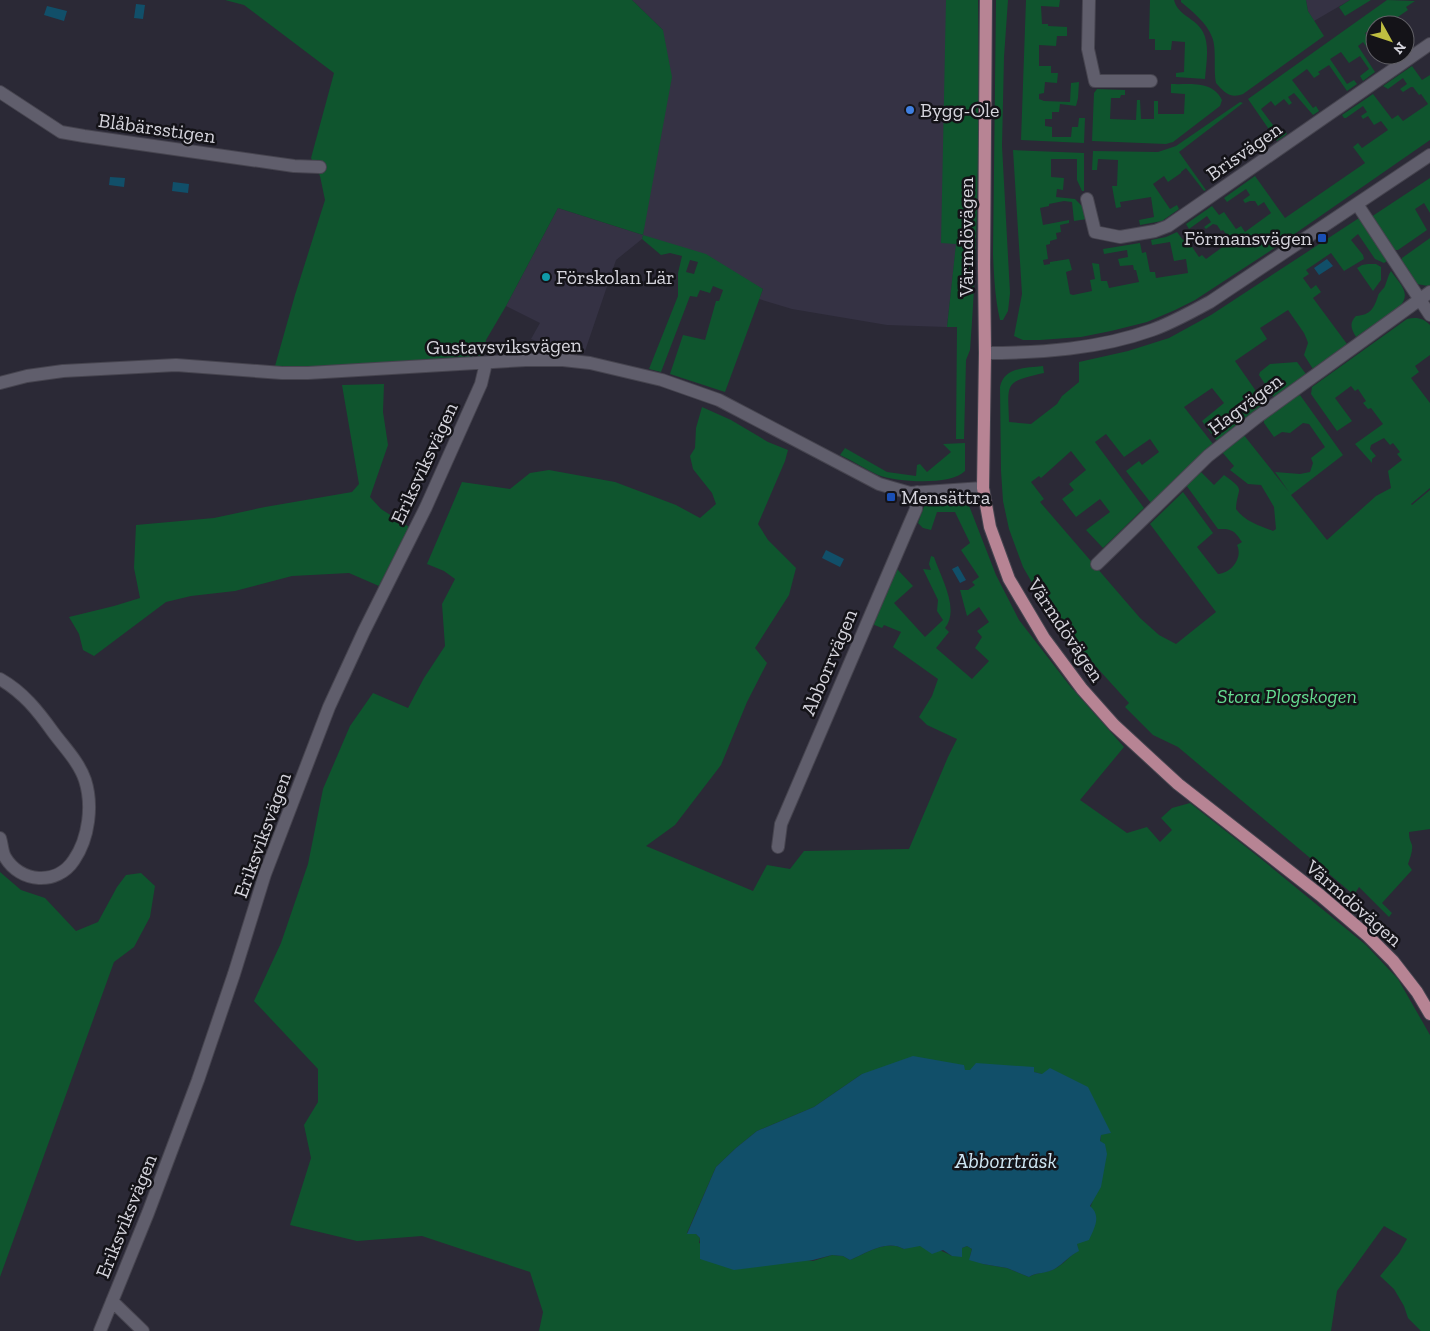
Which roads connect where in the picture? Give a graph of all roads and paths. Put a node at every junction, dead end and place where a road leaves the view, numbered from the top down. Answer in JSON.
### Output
{"nodes":[{"id":1,"x":986,"y":0,"type":"edge"},
{"id":2,"x":1089,"y":0,"type":"edge"},
{"id":3,"x":1430,"y":44,"type":"edge"},
{"id":4,"x":1151,"y":81,"type":"dead end"},
{"id":5,"x":0,"y":92,"type":"edge"},
{"id":6,"x":1430,"y":155,"type":"edge"},
{"id":7,"x":320,"y":167,"type":"dead end"},
{"id":8,"x":1087,"y":200,"type":"dead end"},
{"id":9,"x":1357,"y":204,"type":"junction"},
{"id":10,"x":1425,"y":296,"type":"edge"},
{"id":11,"x":1430,"y":315,"type":"edge"},
{"id":12,"x":985,"y":353,"type":"junction"},
{"id":13,"x":486,"y":363,"type":"junction"},
{"id":14,"x":0,"y":382,"type":"edge"},
{"id":15,"x":983,"y":488,"type":"junction"},
{"id":16,"x":917,"y":492,"type":"junction"},
{"id":17,"x":1097,"y":564,"type":"dead end"},
{"id":18,"x":0,"y":680,"type":"edge"},
{"id":19,"x":0,"y":838,"type":"edge"},
{"id":20,"x":778,"y":846,"type":"dead end"},
{"id":21,"x":1430,"y":1014,"type":"edge"},
{"id":22,"x":112,"y":1301,"type":"junction"},
{"id":23,"x":100,"y":1331,"type":"edge"},
{"id":24,"x":143,"y":1331,"type":"edge"}],
"edges":[{"from":1,"to":12,"type":"main road","name":"Värmdövägen"},
{"from":2,"to":4,"type":"street"},
{"from":3,"to":8,"type":"street","name":"Brisvägen"},
{"from":5,"to":7,"type":"street","name":"Blåbärsstigen"},
{"from":6,"to":9,"type":"street"},
{"from":9,"to":10,"type":"street"},
{"from":9,"to":12,"type":"street"},
{"from":10,"to":11,"type":"street"},
{"from":10,"to":17,"type":"street","name":"Hagvägen"},
{"from":12,"to":15,"type":"main road","name":"Värmdövägen"},
{"from":13,"to":14,"type":"street","name":"Gustavsviksvägen"},
{"from":13,"to":16,"type":"street","name":"Gustavsviksvägen"},
{"from":13,"to":22,"type":"street","name":"Eriksviksvägen"},
{"from":15,"to":16,"type":"street","name":"Gustavsviksvägen"},
{"from":15,"to":21,"type":"main road","name":"Värmdövägen"},
{"from":16,"to":20,"type":"street","name":"Abborrvägen"},
{"from":18,"to":19,"type":"street"},
{"from":22,"to":23,"type":"street","name":"Eriksviksvägen"},
{"from":22,"to":24,"type":"street"}]}
